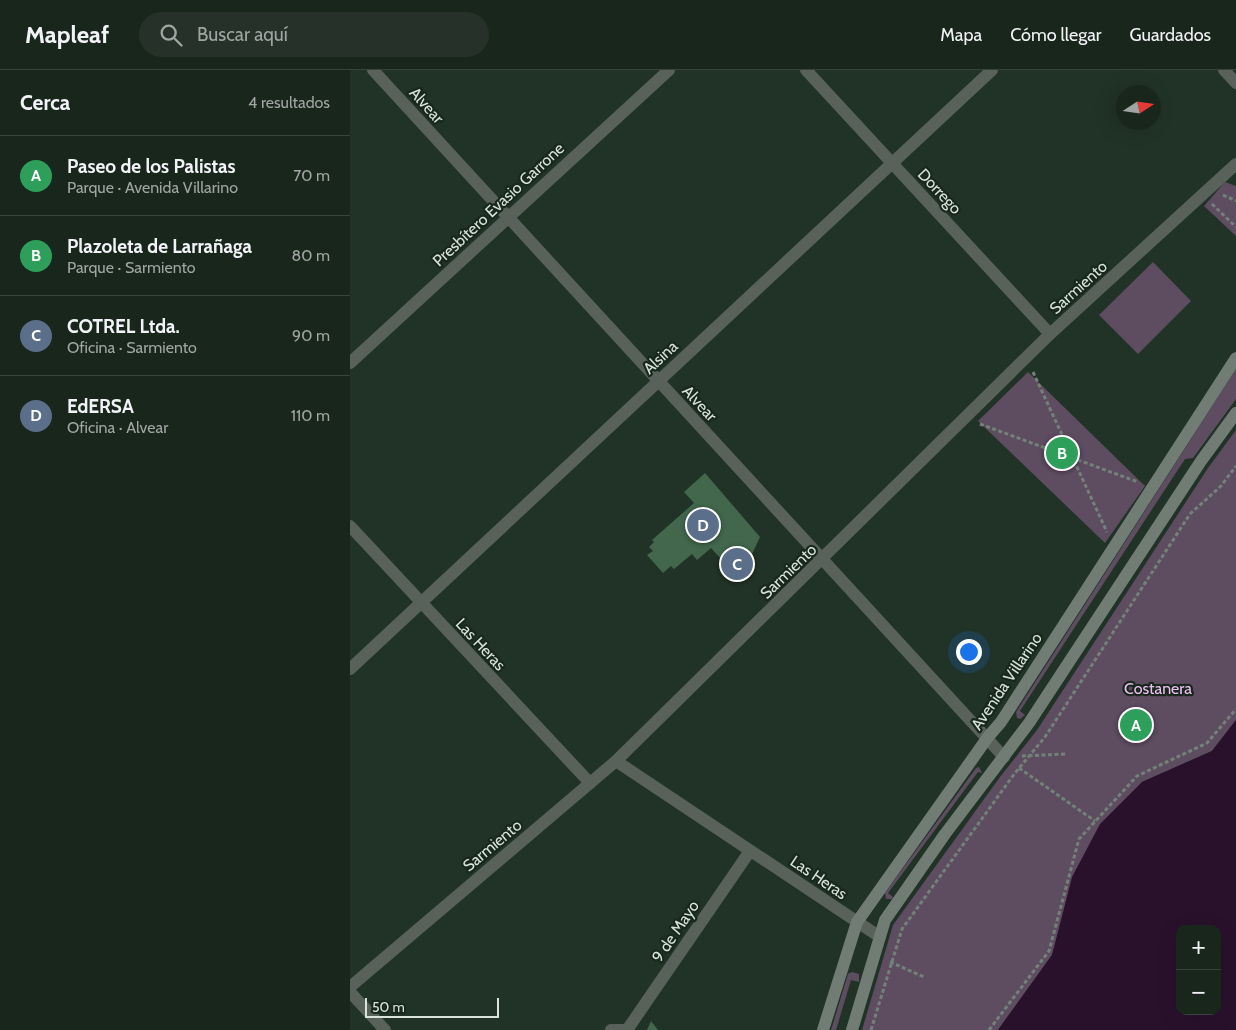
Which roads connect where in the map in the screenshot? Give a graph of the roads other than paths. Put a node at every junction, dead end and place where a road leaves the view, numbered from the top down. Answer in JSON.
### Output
{"nodes":[{"id":1,"x":373,"y":70,"type":"edge"},
{"id":2,"x":669,"y":70,"type":"edge"},
{"id":3,"x":806,"y":70,"type":"edge"},
{"id":4,"x":992,"y":70,"type":"edge"},
{"id":5,"x":1224,"y":70,"type":"edge"},
{"id":6,"x":1236,"y":83,"type":"edge"},
{"id":7,"x":892,"y":163,"type":"junction"},
{"id":8,"x":1236,"y":164,"type":"edge"},
{"id":9,"x":508,"y":218,"type":"junction"},
{"id":10,"x":1050,"y":334,"type":"junction"},
{"id":11,"x":1236,"y":358,"type":"edge"},
{"id":12,"x":350,"y":363,"type":"edge"},
{"id":13,"x":658,"y":382,"type":"junction"},
{"id":14,"x":1236,"y":413,"type":"edge"},
{"id":15,"x":350,"y":526,"type":"edge"},
{"id":16,"x":822,"y":560,"type":"junction"},
{"id":17,"x":420,"y":603,"type":"junction"},
{"id":18,"x":350,"y":668,"type":"edge"},
{"id":19,"x":988,"y":737,"type":"junction"},
{"id":20,"x":1004,"y":757,"type":"junction"},
{"id":21,"x":616,"y":761,"type":"junction"},
{"id":22,"x":590,"y":783,"type":"junction"},
{"id":23,"x":750,"y":851,"type":"junction"},
{"id":24,"x":858,"y":922,"type":"junction"},
{"id":25,"x":880,"y":937,"type":"junction"},
{"id":26,"x":350,"y":987,"type":"edge"},
{"id":27,"x":350,"y":992,"type":"edge"},
{"id":28,"x":385,"y":1030,"type":"edge"},
{"id":29,"x":611,"y":1030,"type":"edge"},
{"id":30,"x":623,"y":1030,"type":"edge"},
{"id":31,"x":627,"y":1030,"type":"edge"},
{"id":32,"x":823,"y":1030,"type":"edge"},
{"id":33,"x":852,"y":1030,"type":"edge"}],
"edges":[{"from":1,"to":9,"type":"street","name":"Alvear"},
{"from":2,"to":9,"type":"street","name":"Presbítero Evasio Garrone"},
{"from":3,"to":7,"type":"street","name":"Dorrego"},
{"from":4,"to":7,"type":"street","name":"Alsina"},
{"from":5,"to":6,"type":"street"},
{"from":7,"to":10,"type":"street","name":"Dorrego"},
{"from":7,"to":13,"type":"street","name":"Alsina"},
{"from":8,"to":10,"type":"street","name":"Sarmiento"},
{"from":9,"to":12,"type":"street","name":"Presbítero Evasio Garrone"},
{"from":9,"to":13,"type":"street","name":"Alvear"},
{"from":10,"to":16,"type":"street","name":"Sarmiento"},
{"from":11,"to":19,"type":"main road","name":"Avenida Villarino"},
{"from":13,"to":16,"type":"street","name":"Alvear"},
{"from":13,"to":17,"type":"street","name":"Alsina"},
{"from":14,"to":20,"type":"main road"},
{"from":15,"to":17,"type":"street","name":"Las Heras"},
{"from":16,"to":19,"type":"street","name":"Alvear"},
{"from":16,"to":21,"type":"street","name":"Sarmiento"},
{"from":17,"to":18,"type":"street","name":"Alsina"},
{"from":17,"to":22,"type":"street","name":"Las Heras"},
{"from":19,"to":20,"type":"street","name":"Alvear"},
{"from":19,"to":24,"type":"main road","name":"Avenida Villarino"},
{"from":20,"to":25,"type":"main road"},
{"from":21,"to":22,"type":"street","name":"Sarmiento"},
{"from":21,"to":23,"type":"street","name":"Las Heras"},
{"from":22,"to":26,"type":"street","name":"Sarmiento"},
{"from":23,"to":24,"type":"street","name":"Las Heras"},
{"from":23,"to":31,"type":"street","name":"9 de Mayo"},
{"from":24,"to":25,"type":"street","name":"Las Heras"},
{"from":24,"to":32,"type":"main road","name":"Avenida Villarino"},
{"from":25,"to":33,"type":"main road"},
{"from":27,"to":28,"type":"street"},
{"from":29,"to":30,"type":"street"}]}
